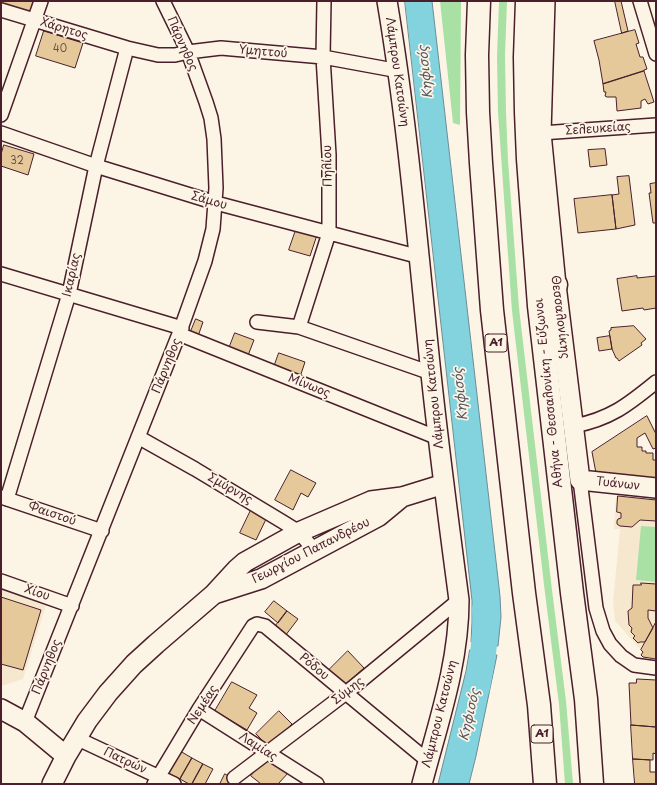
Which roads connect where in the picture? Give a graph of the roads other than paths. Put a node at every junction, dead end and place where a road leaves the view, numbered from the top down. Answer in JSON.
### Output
{"nodes":[{"id":1,"x":41,"y":1,"type":"edge"},
{"id":2,"x":163,"y":1,"type":"edge"},
{"id":3,"x":324,"y":1,"type":"edge"},
{"id":4,"x":387,"y":1,"type":"edge"},
{"id":5,"x":479,"y":1,"type":"edge"},
{"id":6,"x":527,"y":1,"type":"edge"},
{"id":7,"x":545,"y":1,"type":"edge"},
{"id":8,"x":640,"y":1,"type":"edge"},
{"id":9,"x":1,"y":10,"type":"edge"},
{"id":10,"x":34,"y":20,"type":"junction"},
{"id":11,"x":127,"y":48,"type":"junction"},
{"id":12,"x":188,"y":52,"type":"junction"},
{"id":13,"x":656,"y":54,"type":"edge"},
{"id":14,"x":323,"y":57,"type":"junction"},
{"id":15,"x":525,"y":57,"type":"junction"},
{"id":16,"x":398,"y":71,"type":"junction"},
{"id":17,"x":5,"y":90,"type":"edge"},
{"id":18,"x":1,"y":115,"type":"edge"},
{"id":19,"x":656,"y":125,"type":"edge"},
{"id":20,"x":1,"y":133,"type":"edge"},
{"id":21,"x":541,"y":133,"type":"junction"},
{"id":22,"x":96,"y":166,"type":"junction"},
{"id":23,"x":216,"y":203,"type":"junction"},
{"id":24,"x":329,"y":233,"type":"junction"},
{"id":25,"x":420,"y":257,"type":"junction"},
{"id":26,"x":1,"y":274,"type":"edge"},
{"id":27,"x":556,"y":285,"type":"junction"},
{"id":28,"x":69,"y":294,"type":"junction"},
{"id":29,"x":539,"y":306,"type":"junction"},
{"id":30,"x":257,"y":322,"type":"dead end"},
{"id":31,"x":299,"y":327,"type":"junction"},
{"id":32,"x":180,"y":331,"type":"junction"},
{"id":33,"x":431,"y":373,"type":"junction"},
{"id":34,"x":656,"y":382,"type":"edge"},
{"id":35,"x":574,"y":426,"type":"junction"},
{"id":36,"x":138,"y":437,"type":"junction"},
{"id":37,"x":438,"y":438,"type":"junction"},
{"id":38,"x":580,"y":480,"type":"junction"},
{"id":39,"x":444,"y":484,"type":"junction"},
{"id":40,"x":656,"y":488,"type":"edge"},
{"id":41,"x":402,"y":497,"type":"junction"},
{"id":42,"x":4,"y":498,"type":"edge"},
{"id":43,"x":102,"y":531,"type":"junction"},
{"id":44,"x":299,"y":532,"type":"junction"},
{"id":45,"x":314,"y":550,"type":"junction"},
{"id":46,"x":1,"y":581,"type":"edge"},
{"id":47,"x":214,"y":594,"type":"junction"},
{"id":48,"x":459,"y":600,"type":"junction"},
{"id":49,"x":72,"y":606,"type":"junction"},
{"id":50,"x":253,"y":626,"type":"joint"},
{"id":51,"x":656,"y":668,"type":"edge"},
{"id":52,"x":584,"y":685,"type":"junction"},
{"id":53,"x":346,"y":693,"type":"junction"},
{"id":54,"x":1,"y":709,"type":"edge"},
{"id":55,"x":199,"y":709,"type":"junction"},
{"id":56,"x":25,"y":722,"type":"junction"},
{"id":57,"x":76,"y":738,"type":"junction"},
{"id":58,"x":267,"y":753,"type":"junction"},
{"id":59,"x":66,"y":756,"type":"junction"},
{"id":60,"x":428,"y":761,"type":"junction"},
{"id":61,"x":234,"y":778,"type":"dead end"},
{"id":62,"x":156,"y":780,"type":"edge"},
{"id":63,"x":52,"y":784,"type":"edge"},
{"id":64,"x":174,"y":784,"type":"edge"},
{"id":65,"x":317,"y":784,"type":"edge"},
{"id":66,"x":422,"y":784,"type":"edge"},
{"id":67,"x":545,"y":784,"type":"edge"},
{"id":68,"x":592,"y":784,"type":"edge"},
{"id":69,"x":608,"y":784,"type":"edge"}],
"edges":[{"from":1,"to":10,"type":"street"},
{"from":2,"to":12,"type":"street","name":"Πάρνηθος"},
{"from":3,"to":14,"type":"street","name":"Πηλίου"},
{"from":4,"to":16,"type":"street","name":"Λάμπρου Κατσώνη"},
{"from":5,"to":67,"type":"highway","number":"Α1"},
{"from":6,"to":15,"type":"highway","name":"Αθήνα - Θεσσαλονίκη - Εύζωνοι"},
{"from":7,"to":21,"type":"street","name":"Θεσσαλονίκης"},
{"from":8,"to":13,"type":"street"},
{"from":9,"to":10,"type":"street","name":"Χάρητος"},
{"from":10,"to":11,"type":"street","name":"Χάρητος"},
{"from":10,"to":17,"type":"street"},
{"from":11,"to":12,"type":"street","name":"Υμηττού"},
{"from":11,"to":22,"type":"street","name":"Ικαρίας"},
{"from":12,"to":14,"type":"street","name":"Υμηττού"},
{"from":12,"to":23,"type":"street","name":"Πάρνηθος"},
{"from":14,"to":16,"type":"street","name":"Υμηττού"},
{"from":14,"to":24,"type":"street","name":"Πηλίου"},
{"from":15,"to":21,"type":"highway"},
{"from":15,"to":29,"type":"highway","name":"Αθήνα - Θεσσαλονίκη - Εύζωνοι"},
{"from":16,"to":25,"type":"street","name":"Λάμπρου Κατσώνη"},
{"from":17,"to":18,"type":"street"},
{"from":19,"to":21,"type":"street","name":"Σελευκείας"},
{"from":20,"to":22,"type":"street","name":"Σάμου"},
{"from":21,"to":27,"type":"street","name":"Θεσσαλονίκης"},
{"from":22,"to":23,"type":"street","name":"Σάμου"},
{"from":22,"to":28,"type":"street","name":"Ικαρίας"},
{"from":23,"to":24,"type":"street","name":"Σάμου"},
{"from":23,"to":32,"type":"street","name":"Πάρνηθος"},
{"from":24,"to":25,"type":"street","name":"Σάμου"},
{"from":24,"to":31,"type":"street","name":"Πηλίου"},
{"from":25,"to":33,"type":"street","name":"Λάμπρου Κατσώνη"},
{"from":26,"to":28,"type":"street","name":"Μίνωος"},
{"from":27,"to":29,"type":"highway"},
{"from":27,"to":35,"type":"street","name":"Θεσσαλονίκης"},
{"from":28,"to":32,"type":"street","name":"Μίνωος"},
{"from":28,"to":42,"type":"street","name":"Ικαρίας"},
{"from":29,"to":52,"type":"highway","name":"Αθήνα - Θεσσαλονίκη - Εύζωνοι"},
{"from":30,"to":31,"type":"street"},
{"from":31,"to":33,"type":"street"},
{"from":32,"to":36,"type":"street","name":"Πάρνηθος"},
{"from":32,"to":37,"type":"street","name":"Μίνωος"},
{"from":33,"to":37,"type":"street","name":"Λάμπρου Κατσώνη"},
{"from":34,"to":35,"type":"street"},
{"from":35,"to":38,"type":"street","name":"Θεσσαλονίκης"},
{"from":36,"to":43,"type":"street","name":"Πάρνηθος"},
{"from":36,"to":44,"type":"street","name":"Σμύρνης"},
{"from":37,"to":39,"type":"street","name":"Λάμπρου Κατσώνη"},
{"from":38,"to":40,"type":"street","name":"Τυάνων"},
{"from":38,"to":51,"type":"street","name":"Θεσσαλονίκης"},
{"from":39,"to":41,"type":"street","name":"Γεωργίου Παπανδρέου"},
{"from":39,"to":48,"type":"street","name":"Λάμπρου Κατσώνη"},
{"from":41,"to":44,"type":"street","name":"Γεωργίου Παπανδρέου"},
{"from":41,"to":45,"type":"street","name":"Γεωργίου Παπανδρέου"},
{"from":42,"to":43,"type":"street","name":"Φαιστού"},
{"from":43,"to":49,"type":"street","name":"Πάρνηθος"},
{"from":44,"to":45,"type":"street","name":"Σμύρνης"},
{"from":44,"to":47,"type":"street","name":"Γεωργίου Παπανδρέου"},
{"from":45,"to":47,"type":"street","name":"Γεωργίου Παπανδρέου"},
{"from":46,"to":49,"type":"street","name":"Χίου"},
{"from":47,"to":57,"type":"street","name":"Γεωργίου Παπανδρέου"},
{"from":48,"to":53,"type":"street","name":"Σύμης"},
{"from":48,"to":60,"type":"street","name":"Λάμπρου Κατσώνη"},
{"from":49,"to":56,"type":"street","name":"Πάρνηθος"},
{"from":50,"to":53,"type":"street","name":"Ρόδου"},
{"from":50,"to":55,"type":"street","name":"Νεμέας"},
{"from":52,"to":68,"type":"highway","name":"Αθήνα - Θεσσαλονίκη - Εύζωνοι"},
{"from":52,"to":69,"type":"highway"},
{"from":53,"to":58,"type":"street","name":"Σύμης"},
{"from":53,"to":60,"type":"street","name":"Ρόδου"},
{"from":54,"to":56,"type":"street"},
{"from":55,"to":58,"type":"street","name":"Λαμίας"},
{"from":55,"to":62,"type":"street","name":"Νεμέας"},
{"from":56,"to":59,"type":"street"},
{"from":57,"to":59,"type":"street","name":"Γεωργίου Παπανδρέου"},
{"from":57,"to":62,"type":"street","name":"Πατρών"},
{"from":58,"to":61,"type":"street","name":"Σύμης"},
{"from":58,"to":65,"type":"street","name":"Λαμίας"},
{"from":59,"to":63,"type":"street","name":"Γεωργίου Παπανδρέου"},
{"from":60,"to":66,"type":"street","name":"Λάμπρου Κατσώνη"},
{"from":62,"to":64,"type":"street","name":"Πατρών"}]}
